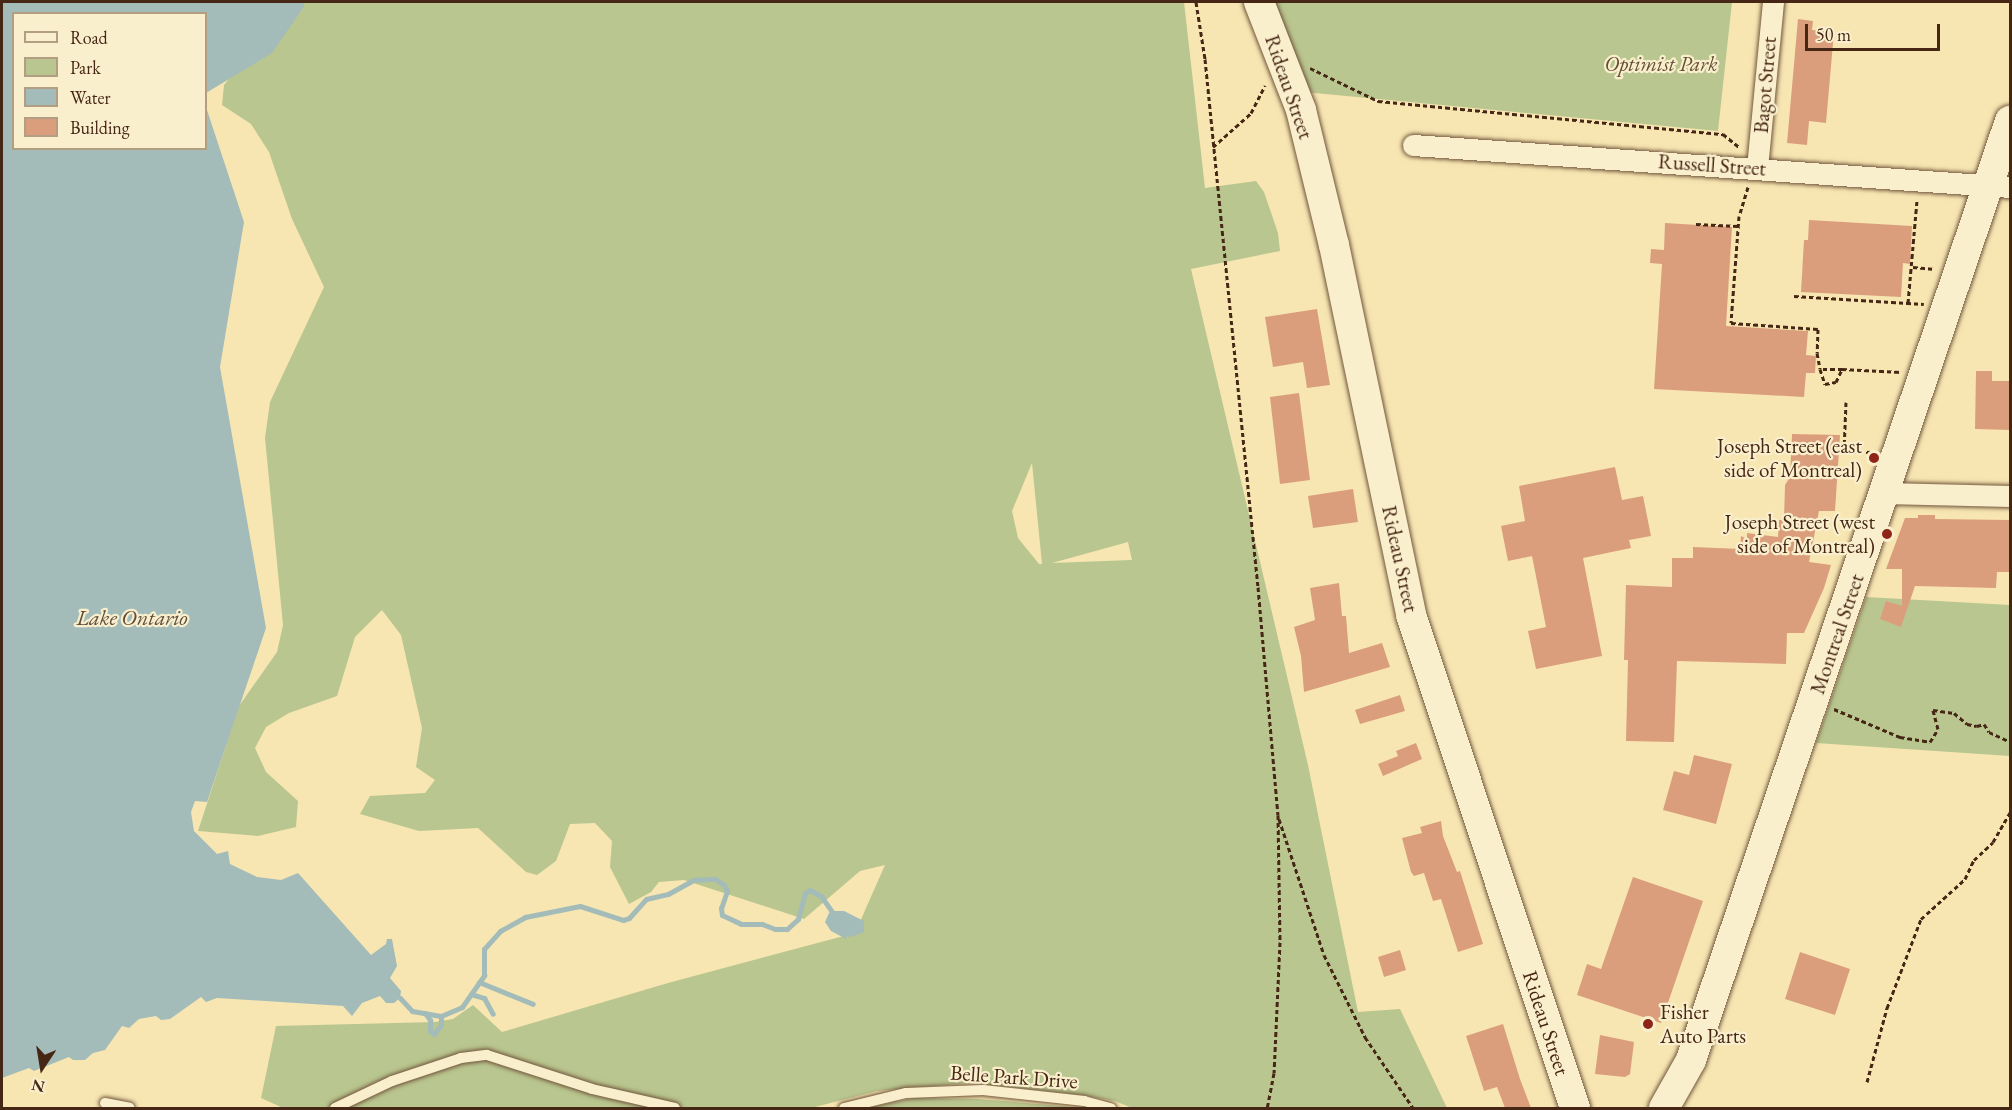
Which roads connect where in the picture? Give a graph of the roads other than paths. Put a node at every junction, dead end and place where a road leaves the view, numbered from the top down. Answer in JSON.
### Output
{"nodes":[{"id":1,"x":1259,"y":2,"type":"edge"},
{"id":2,"x":1773,"y":2,"type":"edge"},
{"id":3,"x":2010,"y":121,"type":"edge"},
{"id":4,"x":1413,"y":145,"type":"dead end"},
{"id":5,"x":1755,"y":168,"type":"junction"},
{"id":6,"x":1999,"y":186,"type":"edge"},
{"id":7,"x":1885,"y":493,"type":"junction"},
{"id":8,"x":2010,"y":496,"type":"edge"},
{"id":9,"x":105,"y":1103,"type":"dead end"},
{"id":10,"x":130,"y":1108,"type":"edge"},
{"id":11,"x":335,"y":1108,"type":"edge"},
{"id":12,"x":675,"y":1108,"type":"edge"},
{"id":13,"x":844,"y":1108,"type":"edge"},
{"id":14,"x":1111,"y":1108,"type":"edge"},
{"id":15,"x":1575,"y":1108,"type":"edge"},
{"id":16,"x":1664,"y":1108,"type":"edge"}],
"edges":[{"from":1,"to":15,"type":"street","name":"Rideau Street"},
{"from":2,"to":5,"type":"street","name":"Bagot Street"},
{"from":3,"to":6,"type":"street","name":"Montreal Street"},
{"from":4,"to":5,"type":"street","name":"Russell Street"},
{"from":5,"to":6,"type":"street","name":"Russell Street"},
{"from":6,"to":7,"type":"street","name":"Montreal Street"},
{"from":7,"to":8,"type":"street"},
{"from":7,"to":16,"type":"street","name":"Montreal Street"},
{"from":9,"to":10,"type":"lane"},
{"from":11,"to":12,"type":"lane"},
{"from":13,"to":14,"type":"lane","name":"Belle Park Drive"}]}
